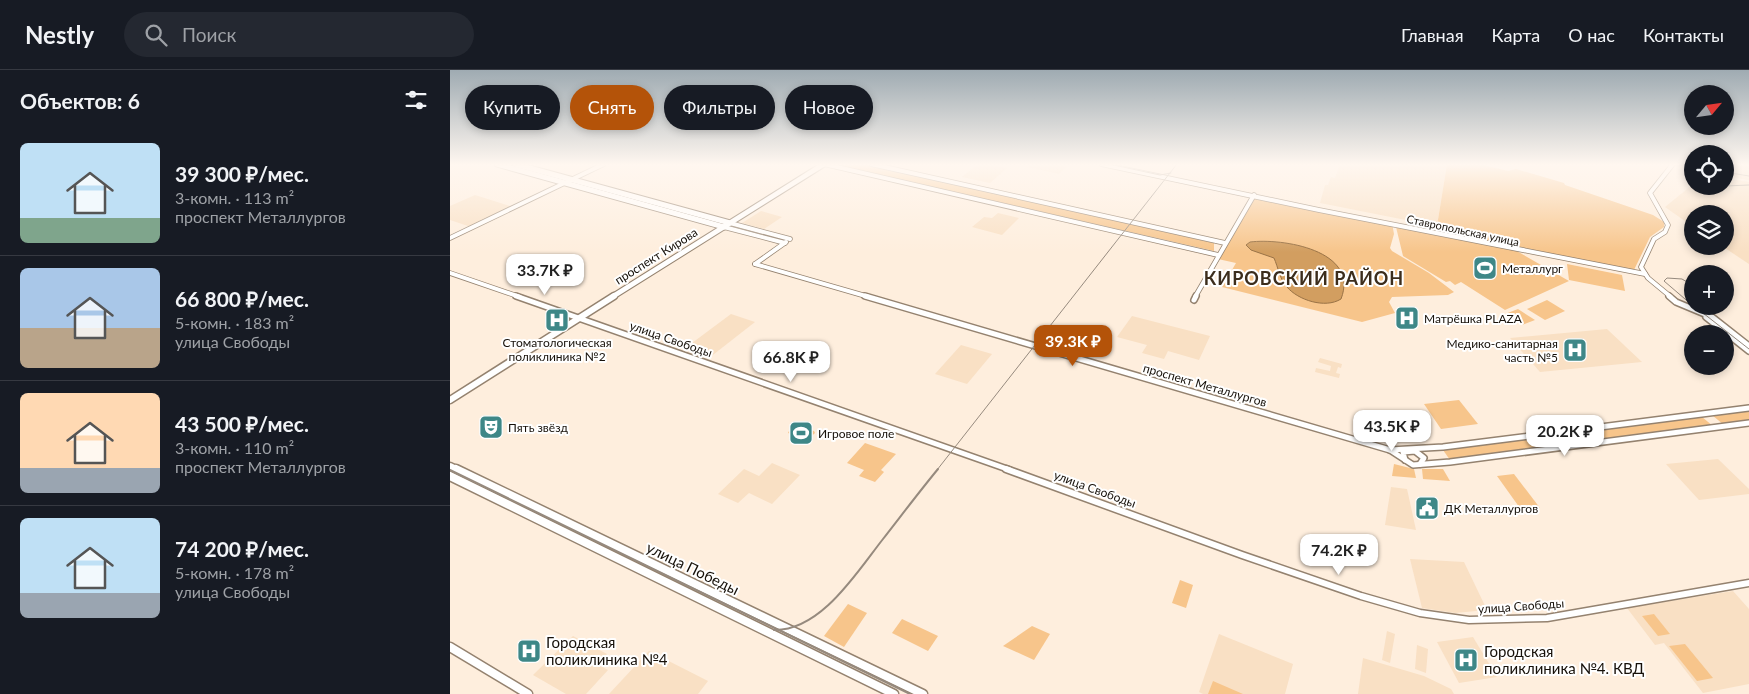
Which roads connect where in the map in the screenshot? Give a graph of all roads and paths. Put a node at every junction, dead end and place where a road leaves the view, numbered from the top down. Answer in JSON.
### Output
{"nodes":[{"id":1,"x":544,"y":193,"type":"edge"},
{"id":2,"x":602,"y":193,"type":"edge"},
{"id":3,"x":620,"y":193,"type":"edge"},
{"id":4,"x":778,"y":193,"type":"edge"},
{"id":5,"x":950,"y":193,"type":"edge"},
{"id":6,"x":1001,"y":193,"type":"edge"},
{"id":7,"x":1245,"y":193,"type":"edge"},
{"id":8,"x":1650,"y":193,"type":"edge"},
{"id":9,"x":1254,"y":195,"type":"junction"},
{"id":10,"x":730,"y":223,"type":"junction"},
{"id":11,"x":724,"y":227,"type":"junction"},
{"id":12,"x":450,"y":238,"type":"edge"},
{"id":13,"x":785,"y":243,"type":"junction"},
{"id":14,"x":1225,"y":243,"type":"junction"},
{"id":15,"x":1218,"y":255,"type":"junction"},
{"id":16,"x":450,"y":273,"type":"edge"},
{"id":17,"x":1645,"y":274,"type":"junction"},
{"id":18,"x":1194,"y":300,"type":"dead end"},
{"id":19,"x":1684,"y":306,"type":"edge"},
{"id":20,"x":1704,"y":315,"type":"edge"},
{"id":21,"x":1706,"y":315,"type":"edge"},
{"id":22,"x":579,"y":318,"type":"junction"},
{"id":23,"x":1749,"y":346,"type":"edge"},
{"id":24,"x":1749,"y":351,"type":"edge"},
{"id":25,"x":450,"y":400,"type":"edge"},
{"id":26,"x":1749,"y":408,"type":"edge"},
{"id":27,"x":1749,"y":423,"type":"edge"},
{"id":28,"x":1411,"y":449,"type":"junction"},
{"id":29,"x":1390,"y":450,"type":"junction"},
{"id":30,"x":1409,"y":463,"type":"junction"},
{"id":31,"x":1418,"y":465,"type":"junction"},
{"id":32,"x":450,"y":466,"type":"edge"},
{"id":33,"x":459,"y":471,"type":"junction"},
{"id":34,"x":450,"y":476,"type":"edge"},
{"id":35,"x":1749,"y":583,"type":"edge"},
{"id":36,"x":450,"y":647,"type":"edge"},
{"id":37,"x":528,"y":694,"type":"edge"},
{"id":38,"x":894,"y":694,"type":"edge"},
{"id":39,"x":923,"y":694,"type":"edge"}],
"edges":[{"from":1,"to":12,"type":"street"},
{"from":2,"to":11,"type":"main road"},
{"from":3,"to":10,"type":"main road"},
{"from":4,"to":10,"type":"main road","name":"проспект Кирова"},
{"from":5,"to":15,"type":"street"},
{"from":6,"to":14,"type":"street"},
{"from":7,"to":9,"type":"street","name":"Ставропольская улица"},
{"from":8,"to":17,"type":"street"},
{"from":9,"to":14,"type":"street"},
{"from":9,"to":17,"type":"street","name":"Ставропольская улица"},
{"from":10,"to":11,"type":"main road","name":"проспект Кирова"},
{"from":10,"to":13,"type":"street"},
{"from":11,"to":13,"type":"street"},
{"from":11,"to":22,"type":"main road","name":"проспект Кирова"},
{"from":13,"to":29,"type":"street","name":"проспект Металлургов"},
{"from":14,"to":15,"type":"street"},
{"from":15,"to":18,"type":"street"},
{"from":16,"to":22,"type":"street","name":"улица Свободы"},
{"from":17,"to":19,"type":"street"},
{"from":20,"to":24,"type":"street"},
{"from":21,"to":23,"type":"street"},
{"from":22,"to":25,"type":"main road","name":"проспект Кирова"},
{"from":22,"to":35,"type":"street","name":"улица Свободы"},
{"from":26,"to":28,"type":"street","name":"проспект Металлургов"},
{"from":27,"to":31,"type":"street","name":"проспект Металлургов"},
{"from":28,"to":29,"type":"street","name":"проспект Металлургов"},
{"from":28,"to":30,"type":"street"},
{"from":28,"to":31,"type":"street"},
{"from":29,"to":30,"type":"street","name":"проспект Металлургов"},
{"from":30,"to":31,"type":"street","name":"проспект Металлургов"},
{"from":32,"to":33,"type":"main road","name":"улица Победы"},
{"from":33,"to":34,"type":"main road"},
{"from":33,"to":39,"type":"main road","name":"улица Победы"},
{"from":34,"to":38,"type":"main road","name":"улица Победы"},
{"from":36,"to":37,"type":"main road"}]}
